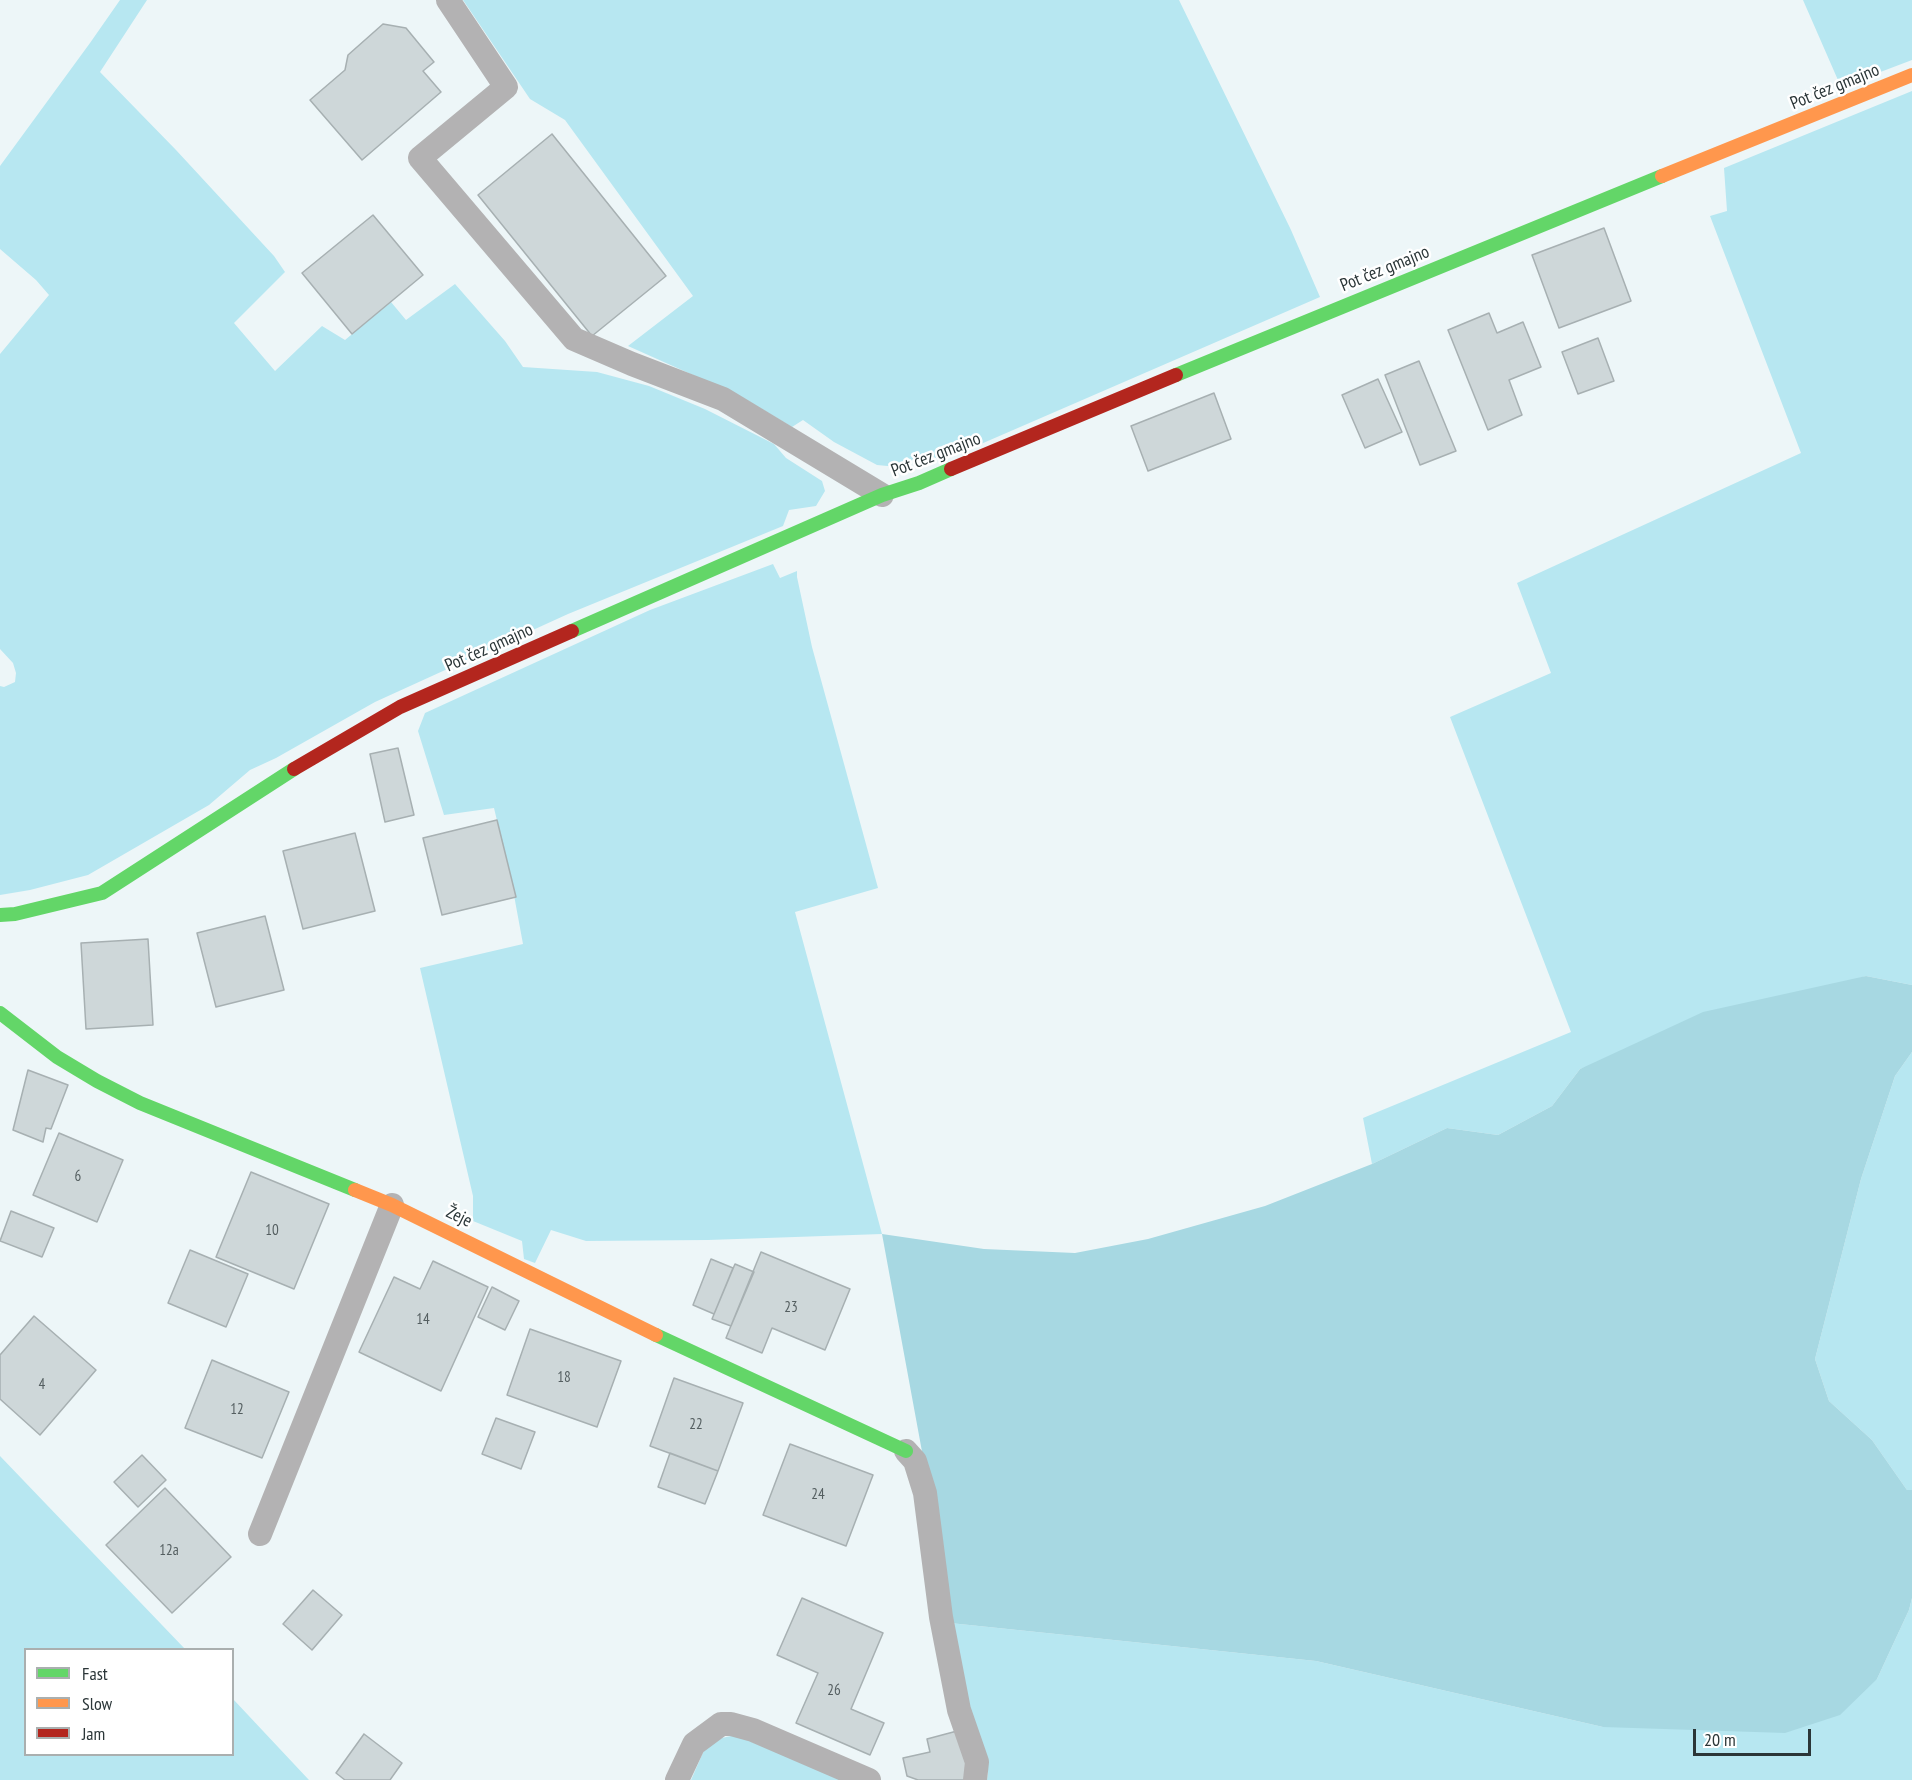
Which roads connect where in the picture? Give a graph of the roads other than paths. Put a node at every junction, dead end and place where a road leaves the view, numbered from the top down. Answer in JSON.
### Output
{"nodes":[{"id":1,"x":448,"y":0,"type":"edge"},
{"id":2,"x":1912,"y":75,"type":"edge"},
{"id":3,"x":882,"y":495,"type":"junction"},
{"id":4,"x":0,"y":915,"type":"edge"},
{"id":5,"x":0,"y":1013,"type":"edge"},
{"id":6,"x":392,"y":1205,"type":"junction"},
{"id":7,"x":906,"y":1452,"type":"joint"},
{"id":8,"x":260,"y":1534,"type":"dead end"},
{"id":9,"x":677,"y":1780,"type":"edge"},
{"id":10,"x":869,"y":1780,"type":"edge"},
{"id":11,"x":975,"y":1780,"type":"edge"}],
"edges":[{"from":1,"to":3,"type":"lane"},
{"from":2,"to":3,"type":"street","name":"Pot čez gmajno"},
{"from":3,"to":4,"type":"street","name":"Pot čez gmajno"},
{"from":5,"to":6,"type":"street","name":"Žeje"},
{"from":6,"to":7,"type":"street","name":"Žeje"},
{"from":6,"to":8,"type":"lane"},
{"from":7,"to":11,"type":"lane"},
{"from":9,"to":10,"type":"lane"}]}
